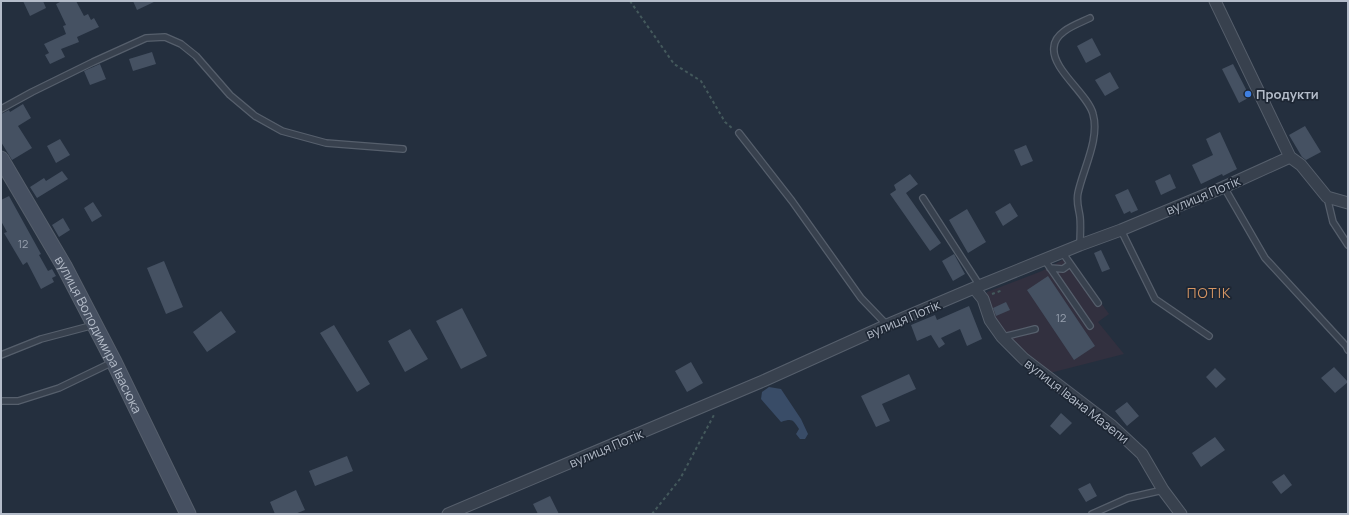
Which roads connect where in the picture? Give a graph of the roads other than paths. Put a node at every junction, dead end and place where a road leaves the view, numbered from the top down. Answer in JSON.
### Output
{"nodes":[{"id":1,"x":1215,"y":1,"type":"edge"},
{"id":2,"x":1090,"y":18,"type":"dead end"},
{"id":3,"x":1,"y":109,"type":"edge"},
{"id":4,"x":739,"y":133,"type":"road end"},
{"id":5,"x":403,"y":149,"type":"dead end"},
{"id":6,"x":1290,"y":157,"type":"junction"},
{"id":7,"x":1,"y":159,"type":"edge"},
{"id":8,"x":1224,"y":187,"type":"junction"},
{"id":9,"x":1327,"y":197,"type":"junction"},
{"id":10,"x":923,"y":198,"type":"dead end"},
{"id":11,"x":1348,"y":203,"type":"edge"},
{"id":12,"x":1121,"y":230,"type":"junction"},
{"id":13,"x":1080,"y":245,"type":"junction"},
{"id":14,"x":1348,"y":245,"type":"edge"},
{"id":15,"x":1062,"y":252,"type":"junction"},
{"id":16,"x":1047,"y":264,"type":"junction"},
{"id":17,"x":1070,"y":264,"type":"junction"},
{"id":18,"x":977,"y":287,"type":"junction"},
{"id":19,"x":1098,"y":303,"type":"dead end"},
{"id":20,"x":94,"y":325,"type":"junction"},
{"id":21,"x":887,"y":325,"type":"junction"},
{"id":22,"x":1090,"y":326,"type":"dead end"},
{"id":23,"x":1036,"y":329,"type":"dead end"},
{"id":24,"x":1209,"y":336,"type":"dead end"},
{"id":25,"x":1002,"y":337,"type":"junction"},
{"id":26,"x":1348,"y":350,"type":"edge"},
{"id":27,"x":1,"y":355,"type":"edge"},
{"id":28,"x":114,"y":362,"type":"junction"},
{"id":29,"x":1,"y":401,"type":"edge"},
{"id":30,"x":1163,"y":490,"type":"junction"},
{"id":31,"x":188,"y":514,"type":"edge"},
{"id":32,"x":448,"y":514,"type":"edge"},
{"id":33,"x":1092,"y":514,"type":"edge"},
{"id":34,"x":1181,"y":514,"type":"edge"}],
"edges":[{"from":1,"to":6,"type":"street"},
{"from":2,"to":13,"type":"lane"},
{"from":3,"to":5,"type":"lane"},
{"from":4,"to":21,"type":"lane"},
{"from":6,"to":8,"type":"street","name":"вулиця Потік"},
{"from":6,"to":9,"type":"street"},
{"from":7,"to":20,"type":"street","name":"вулиця Володимира Івасюка"},
{"from":8,"to":12,"type":"street","name":"вулиця Потік"},
{"from":8,"to":26,"type":"lane"},
{"from":9,"to":11,"type":"street"},
{"from":9,"to":14,"type":"lane"},
{"from":10,"to":18,"type":"lane"},
{"from":12,"to":13,"type":"street","name":"вулиця Потік"},
{"from":12,"to":24,"type":"lane"},
{"from":13,"to":15,"type":"street","name":"вулиця Потік"},
{"from":15,"to":16,"type":"street","name":"вулиця Потік"},
{"from":15,"to":17,"type":"lane"},
{"from":16,"to":17,"type":"lane"},
{"from":16,"to":18,"type":"street","name":"вулиця Потік"},
{"from":16,"to":22,"type":"lane"},
{"from":17,"to":19,"type":"lane"},
{"from":18,"to":21,"type":"street","name":"вулиця Потік"},
{"from":18,"to":25,"type":"street","name":"вулиця Івана Мазепи"},
{"from":20,"to":27,"type":"lane"},
{"from":20,"to":28,"type":"street","name":"вулиця Володимира Івасюка"},
{"from":21,"to":32,"type":"street","name":"вулиця Потік"},
{"from":23,"to":25,"type":"lane"},
{"from":25,"to":30,"type":"street","name":"вулиця Івана Мазепи"},
{"from":28,"to":29,"type":"lane"},
{"from":28,"to":31,"type":"street","name":"вулиця Володимира Івасюка"},
{"from":30,"to":33,"type":"lane"},
{"from":30,"to":34,"type":"street","name":"вулиця Івана Мазепи"}]}
